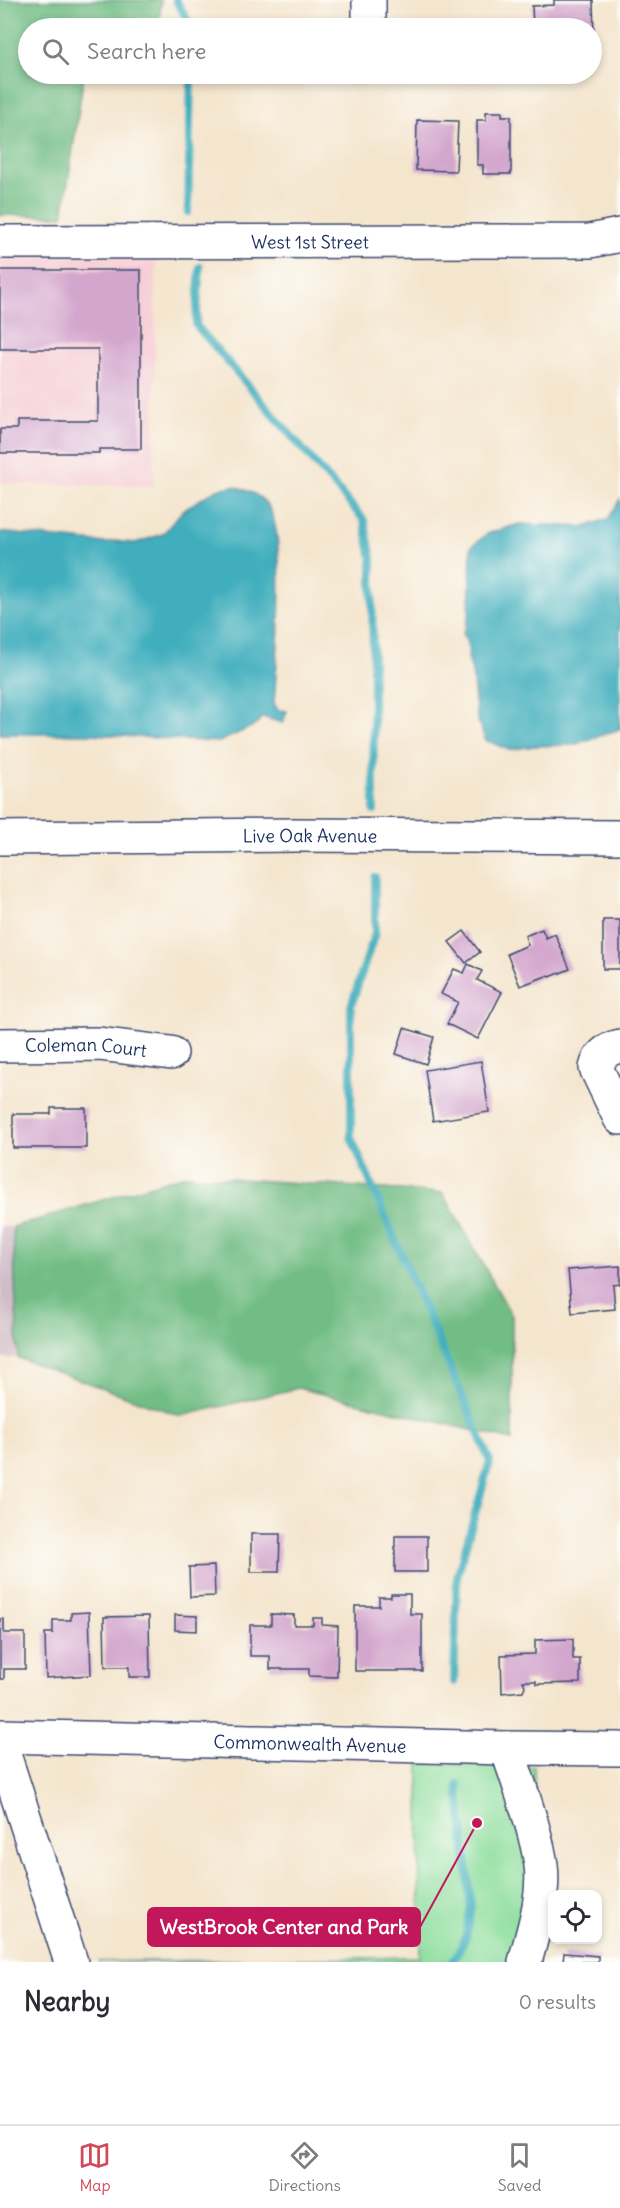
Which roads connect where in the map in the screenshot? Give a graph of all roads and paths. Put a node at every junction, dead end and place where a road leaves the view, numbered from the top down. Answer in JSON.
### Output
{"nodes":[{"id":1,"x":620,"y":235,"type":"edge"},
{"id":2,"x":0,"y":242,"type":"edge"},
{"id":3,"x":620,"y":837,"type":"edge"},
{"id":4,"x":0,"y":838,"type":"edge"},
{"id":5,"x":0,"y":1044,"type":"edge"},
{"id":6,"x":171,"y":1053,"type":"dead end"},
{"id":7,"x":609,"y":1053,"type":"edge"},
{"id":8,"x":620,"y":1118,"type":"edge"},
{"id":9,"x":0,"y":1736,"type":"edge"},
{"id":10,"x":0,"y":1742,"type":"edge"},
{"id":11,"x":507,"y":1748,"type":"junction"},
{"id":12,"x":620,"y":1749,"type":"edge"},
{"id":13,"x":71,"y":1962,"type":"edge"},
{"id":14,"x":525,"y":1962,"type":"edge"}],
"edges":[{"from":1,"to":2,"type":"street","name":"West 1st Street"},
{"from":3,"to":4,"type":"street","name":"Live Oak Avenue"},
{"from":5,"to":6,"type":"street","name":"Coleman Court"},
{"from":7,"to":8,"type":"street"},
{"from":9,"to":11,"type":"street","name":"Commonwealth Avenue"},
{"from":10,"to":13,"type":"street"},
{"from":11,"to":12,"type":"street","name":"Commonwealth Avenue"},
{"from":11,"to":14,"type":"street"}]}
